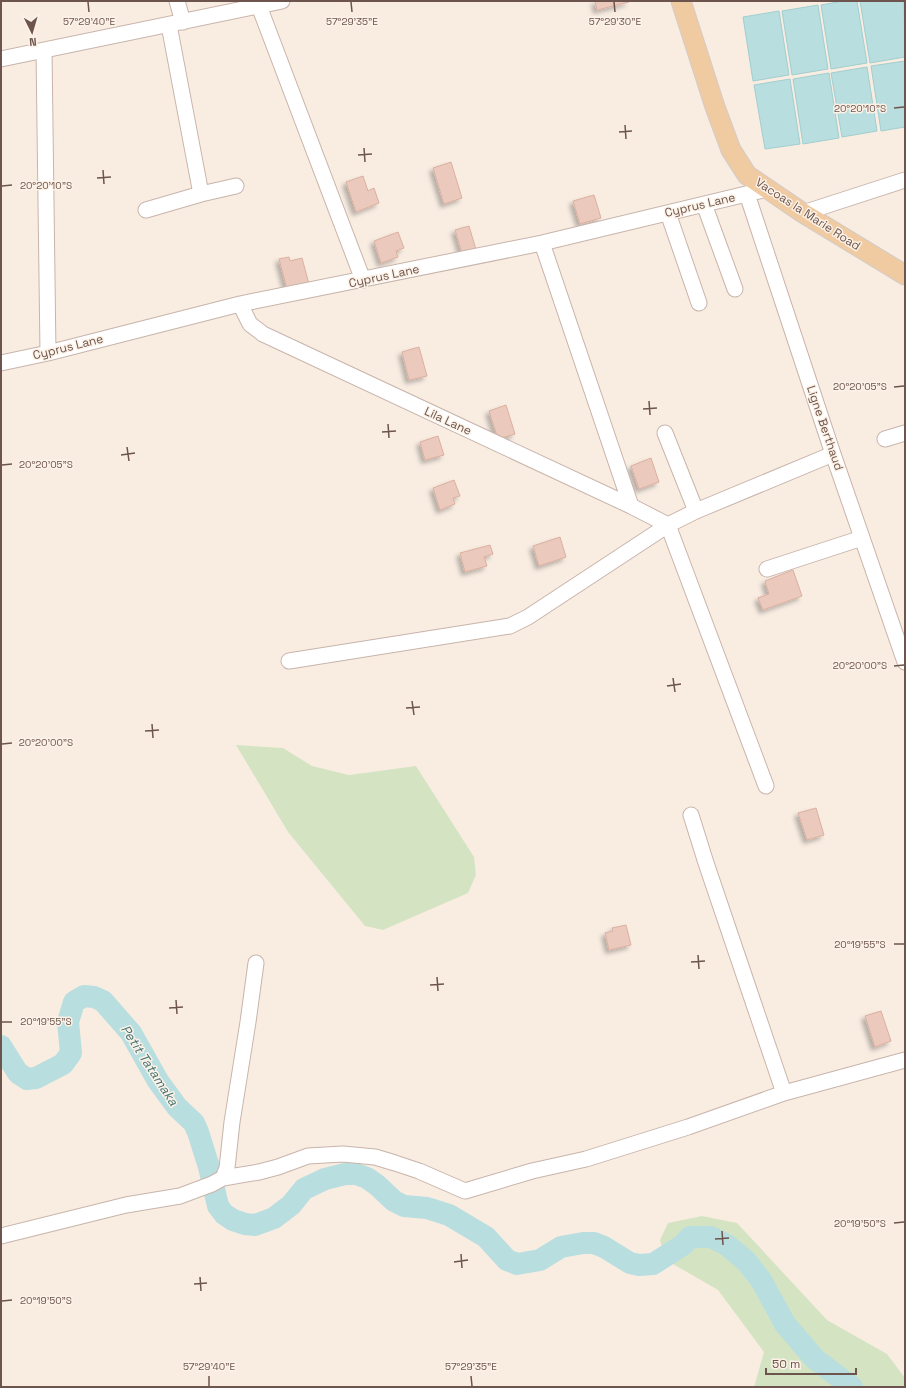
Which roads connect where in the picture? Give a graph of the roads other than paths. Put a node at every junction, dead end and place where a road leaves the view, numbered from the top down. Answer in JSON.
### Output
{"nodes":[{"id":1,"x":176,"y":1,"type":"edge"},
{"id":2,"x":282,"y":1,"type":"edge"},
{"id":3,"x":681,"y":1,"type":"edge"},
{"id":4,"x":259,"y":6,"type":"junction"},
{"id":5,"x":176,"y":23,"type":"junction"},
{"id":6,"x":44,"y":51,"type":"junction"},
{"id":7,"x":1,"y":59,"type":"edge"},
{"id":8,"x":905,"y":180,"type":"edge"},
{"id":9,"x":236,"y":186,"type":"dead end"},
{"id":10,"x":767,"y":189,"type":"junction"},
{"id":11,"x":201,"y":194,"type":"junction"},
{"id":12,"x":747,"y":194,"type":"junction"},
{"id":13,"x":704,"y":204,"type":"junction"},
{"id":14,"x":146,"y":210,"type":"dead end"},
{"id":15,"x":668,"y":213,"type":"junction"},
{"id":16,"x":803,"y":213,"type":"junction"},
{"id":17,"x":542,"y":243,"type":"junction"},
{"id":18,"x":904,"y":275,"type":"edge"},
{"id":19,"x":363,"y":280,"type":"junction"},
{"id":20,"x":735,"y":289,"type":"dead end"},
{"id":21,"x":699,"y":303,"type":"dead end"},
{"id":22,"x":240,"y":304,"type":"junction"},
{"id":23,"x":48,"y":353,"type":"junction"},
{"id":24,"x":1,"y":363,"type":"edge"},
{"id":25,"x":665,"y":433,"type":"dead end"},
{"id":26,"x":905,"y":433,"type":"edge"},
{"id":27,"x":885,"y":439,"type":"dead end"},
{"id":28,"x":833,"y":454,"type":"junction"},
{"id":29,"x":631,"y":506,"type":"junction"},
{"id":30,"x":696,"y":511,"type":"junction"},
{"id":31,"x":668,"y":525,"type":"junction"},
{"id":32,"x":862,"y":538,"type":"junction"},
{"id":33,"x":767,"y":569,"type":"dead end"},
{"id":34,"x":289,"y":661,"type":"dead end"},
{"id":35,"x":905,"y":662,"type":"edge"},
{"id":36,"x":766,"y":786,"type":"dead end"},
{"id":37,"x":691,"y":815,"type":"dead end"},
{"id":38,"x":256,"y":963,"type":"dead end"},
{"id":39,"x":905,"y":1060,"type":"edge"},
{"id":40,"x":784,"y":1093,"type":"junction"},
{"id":41,"x":223,"y":1178,"type":"junction"},
{"id":42,"x":1,"y":1236,"type":"edge"}],
"edges":[{"from":1,"to":5,"type":"street"},
{"from":2,"to":4,"type":"street"},
{"from":3,"to":10,"type":"main road","name":"Vacoas la Marie Road"},
{"from":4,"to":5,"type":"street"},
{"from":4,"to":19,"type":"street"},
{"from":5,"to":6,"type":"street"},
{"from":5,"to":11,"type":"street"},
{"from":6,"to":7,"type":"street"},
{"from":6,"to":23,"type":"street"},
{"from":8,"to":16,"type":"street"},
{"from":9,"to":11,"type":"street"},
{"from":10,"to":12,"type":"street","name":"Cyprus Lane"},
{"from":10,"to":16,"type":"main road","name":"Vacoas la Marie Road"},
{"from":11,"to":14,"type":"street"},
{"from":12,"to":13,"type":"street","name":"Cyprus Lane"},
{"from":12,"to":28,"type":"street","name":"Ligne Berthaud"},
{"from":13,"to":15,"type":"street","name":"Cyprus Lane"},
{"from":13,"to":20,"type":"street"},
{"from":15,"to":17,"type":"street","name":"Cyprus Lane"},
{"from":15,"to":21,"type":"street"},
{"from":16,"to":18,"type":"main road","name":"Vacoas la Marie Road"},
{"from":17,"to":19,"type":"street","name":"Cyprus Lane"},
{"from":17,"to":29,"type":"street"},
{"from":19,"to":22,"type":"street","name":"Cyprus Lane"},
{"from":22,"to":23,"type":"street","name":"Cyprus Lane"},
{"from":22,"to":29,"type":"street","name":"Lila Lane"},
{"from":23,"to":24,"type":"street","name":"Cyprus Lane"},
{"from":25,"to":30,"type":"street"},
{"from":26,"to":27,"type":"street"},
{"from":28,"to":30,"type":"street"},
{"from":28,"to":32,"type":"street","name":"Ligne Berthaud"},
{"from":29,"to":31,"type":"street","name":"Lila Lane"},
{"from":30,"to":31,"type":"street"},
{"from":31,"to":34,"type":"street"},
{"from":31,"to":36,"type":"street"},
{"from":32,"to":33,"type":"street"},
{"from":32,"to":35,"type":"street","name":"Ligne Berthaud"},
{"from":37,"to":40,"type":"street"},
{"from":38,"to":41,"type":"street"},
{"from":39,"to":40,"type":"street"},
{"from":40,"to":41,"type":"street"},
{"from":41,"to":42,"type":"street"}]}
